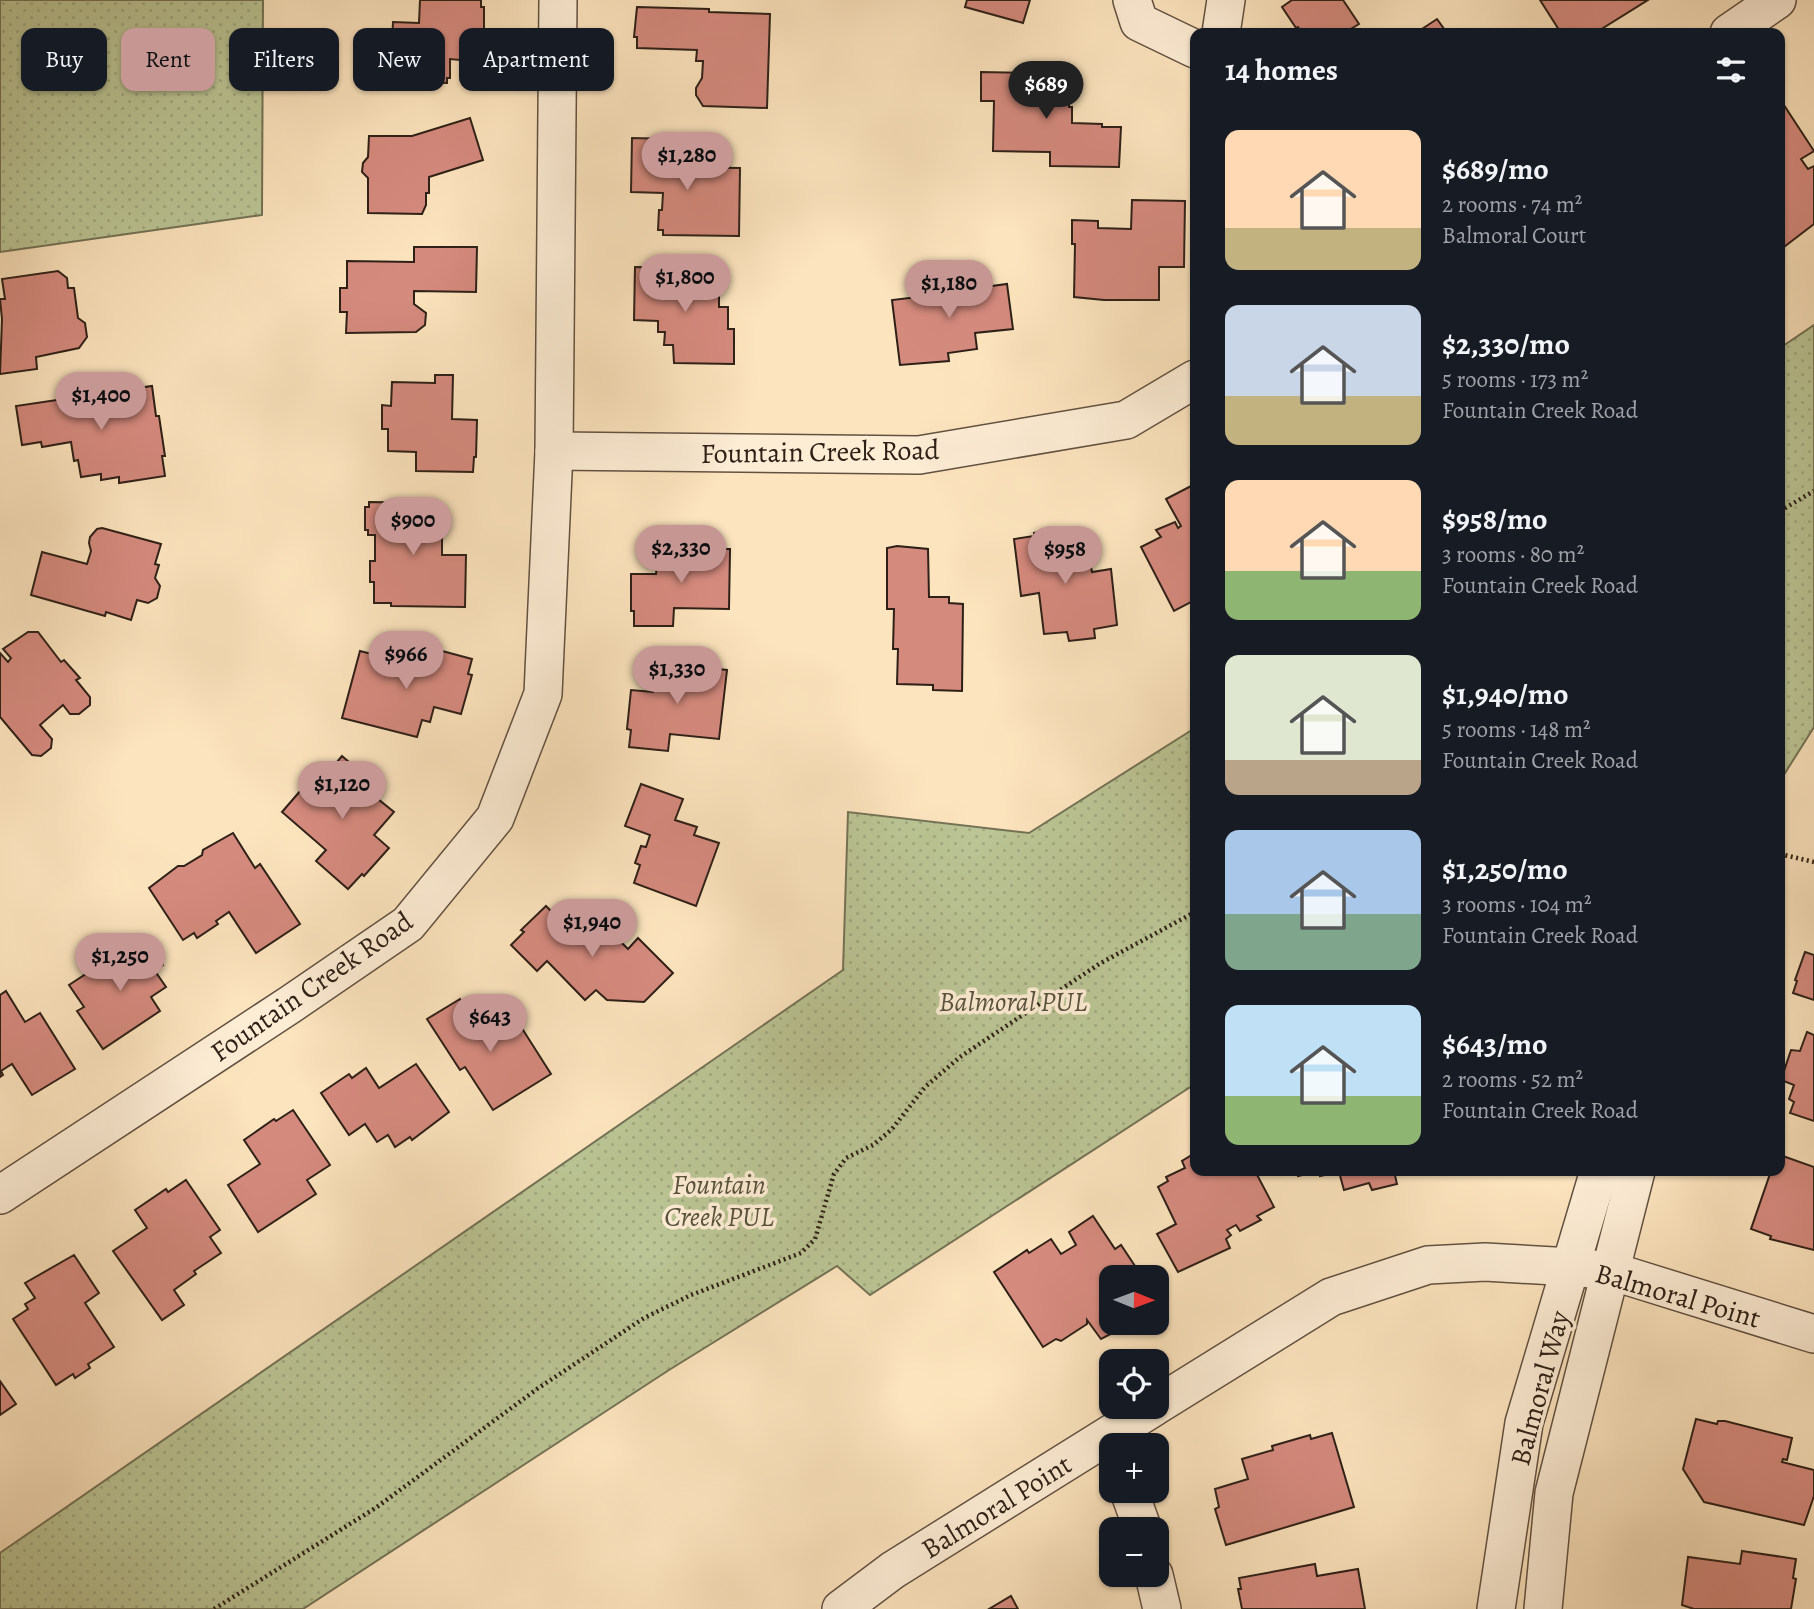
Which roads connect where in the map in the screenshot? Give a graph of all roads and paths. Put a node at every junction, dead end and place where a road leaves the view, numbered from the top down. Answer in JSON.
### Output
{"nodes":[{"id":1,"x":558,"y":0,"type":"edge"},
{"id":2,"x":1132,"y":0,"type":"edge"},
{"id":3,"x":1226,"y":0,"type":"edge"},
{"id":4,"x":1777,"y":0,"type":"edge"},
{"id":5,"x":1222,"y":28,"type":"edge"},
{"id":6,"x":1736,"y":28,"type":"edge"},
{"id":7,"x":1190,"y":47,"type":"edge"},
{"id":8,"x":1190,"y":382,"type":"edge"},
{"id":9,"x":554,"y":451,"type":"junction"},
{"id":10,"x":1814,"y":491,"type":"edge"},
{"id":11,"x":1785,"y":508,"type":"edge"},
{"id":12,"x":1785,"y":854,"type":"edge"},
{"id":13,"x":1814,"y":862,"type":"edge"},
{"id":14,"x":1190,"y":915,"type":"edge"},
{"id":15,"x":1598,"y":1176,"type":"edge"},
{"id":16,"x":1635,"y":1176,"type":"edge"},
{"id":17,"x":0,"y":1195,"type":"edge"},
{"id":18,"x":1572,"y":1267,"type":"junction"},
{"id":19,"x":1611,"y":1272,"type":"junction"},
{"id":20,"x":1814,"y":1334,"type":"edge"},
{"id":21,"x":1169,"y":1397,"type":"edge"},
{"id":22,"x":1138,"y":1419,"type":"edge"},
{"id":23,"x":1120,"y":1433,"type":"edge"},
{"id":24,"x":1099,"y":1447,"type":"edge"},
{"id":25,"x":1157,"y":1587,"type":"edge"},
{"id":26,"x":214,"y":1609,"type":"edge"},
{"id":27,"x":841,"y":1609,"type":"edge"},
{"id":28,"x":1163,"y":1609,"type":"edge"},
{"id":29,"x":1496,"y":1609,"type":"edge"},
{"id":30,"x":1543,"y":1609,"type":"edge"}],
"edges":[{"from":1,"to":9,"type":"street","name":"Fountain Creek Road"},
{"from":2,"to":7,"type":"street"},
{"from":3,"to":5,"type":"street"},
{"from":4,"to":6,"type":"street"},
{"from":8,"to":9,"type":"street","name":"Fountain Creek Road"},
{"from":9,"to":17,"type":"street","name":"Fountain Creek Road"},
{"from":10,"to":11,"type":"path"},
{"from":12,"to":13,"type":"path"},
{"from":14,"to":26,"type":"path"},
{"from":15,"to":18,"type":"street","name":"Balmoral Way"},
{"from":16,"to":19,"type":"street","name":"Balmoral Way"},
{"from":18,"to":19,"type":"street","name":"Balmoral Point"},
{"from":18,"to":21,"type":"street","name":"Balmoral Point"},
{"from":18,"to":29,"type":"street","name":"Balmoral Way"},
{"from":19,"to":20,"type":"street","name":"Balmoral Point"},
{"from":19,"to":30,"type":"street","name":"Balmoral Way"},
{"from":22,"to":23,"type":"street","name":"Balmoral Point"},
{"from":24,"to":27,"type":"street","name":"Balmoral Point"},
{"from":25,"to":28,"type":"street"}]}
